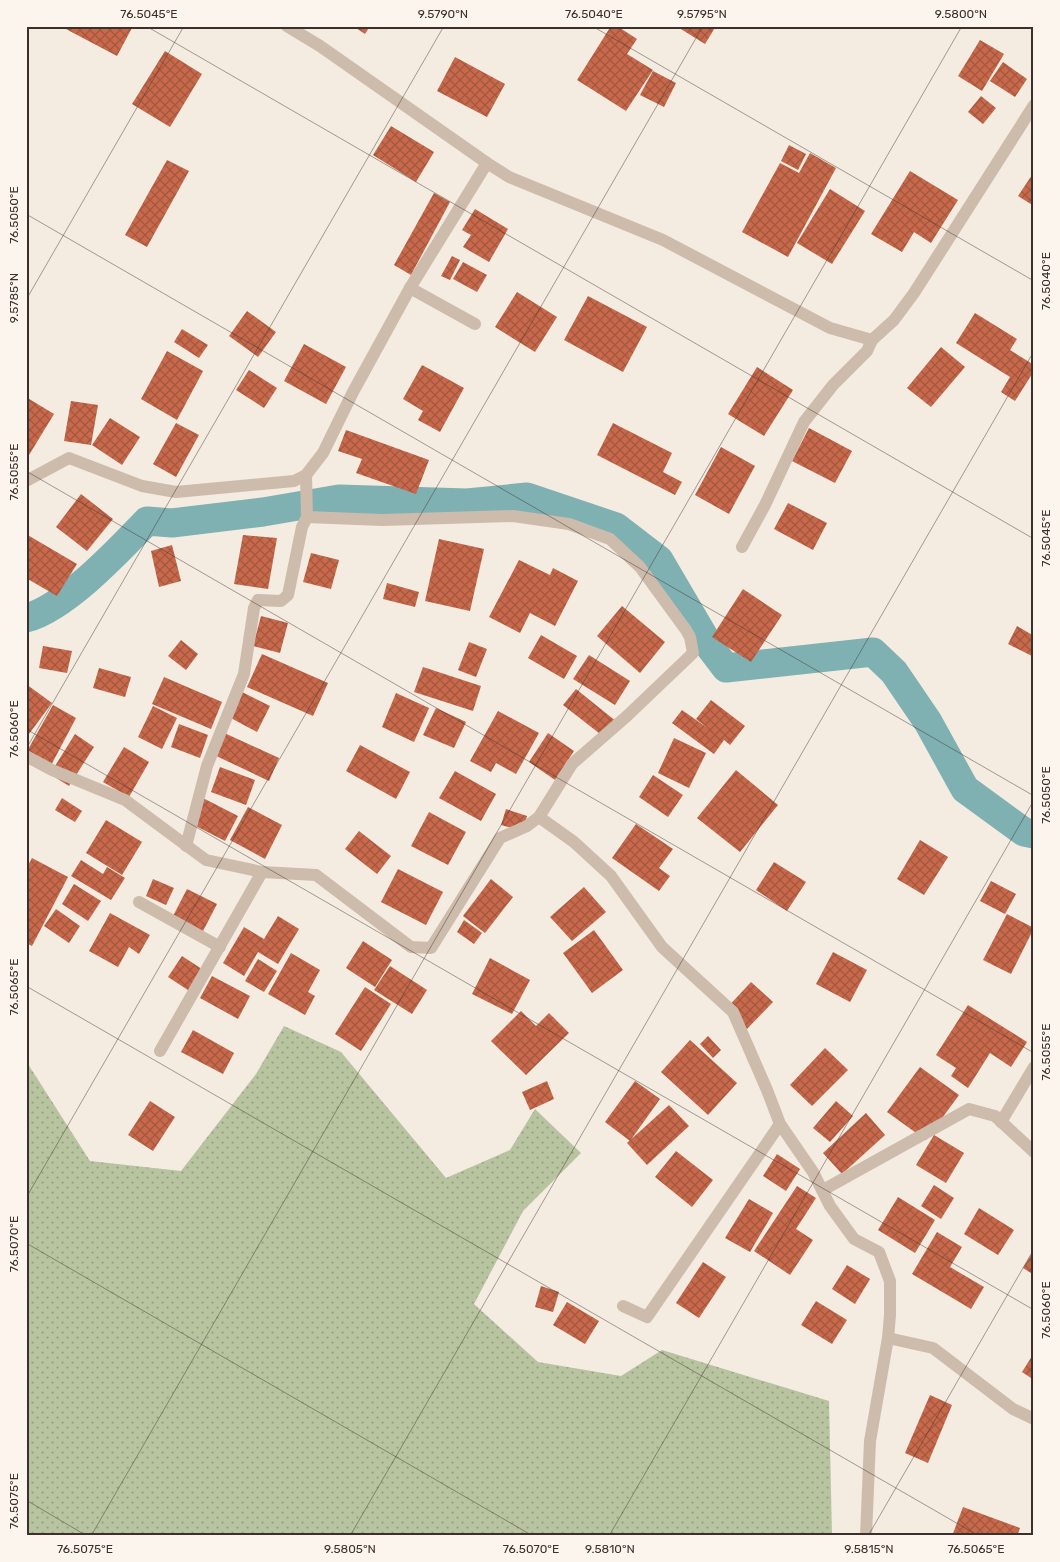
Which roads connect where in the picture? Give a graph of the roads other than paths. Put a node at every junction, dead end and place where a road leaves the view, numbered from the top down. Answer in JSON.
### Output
{"nodes":[{"id":1,"x":287,"y":26,"type":"edge"},
{"id":2,"x":1034,"y":105,"type":"edge"},
{"id":3,"x":487,"y":163,"type":"junction"},
{"id":4,"x":410,"y":288,"type":"junction"},
{"id":5,"x":475,"y":324,"type":"dead end"},
{"id":6,"x":872,"y":340,"type":"junction"},
{"id":7,"x":306,"y":475,"type":"junction"},
{"id":8,"x":26,"y":481,"type":"edge"},
{"id":9,"x":307,"y":514,"type":"junction"},
{"id":10,"x":742,"y":547,"type":"dead end"},
{"id":11,"x":26,"y":756,"type":"edge"},
{"id":12,"x":539,"y":817,"type":"junction"},
{"id":13,"x":186,"y":846,"type":"junction"},
{"id":14,"x":262,"y":872,"type":"junction"},
{"id":15,"x":139,"y":902,"type":"dead end"},
{"id":16,"x":220,"y":947,"type":"junction"},
{"id":17,"x":160,"y":1051,"type":"dead end"},
{"id":18,"x":1034,"y":1066,"type":"edge"},
{"id":19,"x":1001,"y":1122,"type":"junction"},
{"id":20,"x":780,"y":1124,"type":"junction"},
{"id":21,"x":1034,"y":1152,"type":"edge"},
{"id":22,"x":823,"y":1190,"type":"junction"},
{"id":23,"x":623,"y":1306,"type":"dead end"},
{"id":24,"x":888,"y":1338,"type":"junction"},
{"id":25,"x":1034,"y":1419,"type":"edge"},
{"id":26,"x":866,"y":1536,"type":"edge"}],
"edges":[{"from":1,"to":3,"type":"street"},
{"from":2,"to":6,"type":"street"},
{"from":3,"to":4,"type":"street"},
{"from":3,"to":6,"type":"street"},
{"from":4,"to":5,"type":"street"},
{"from":4,"to":7,"type":"street"},
{"from":6,"to":10,"type":"street"},
{"from":7,"to":8,"type":"street"},
{"from":7,"to":9,"type":"street"},
{"from":9,"to":12,"type":"street"},
{"from":9,"to":13,"type":"street"},
{"from":11,"to":13,"type":"street"},
{"from":12,"to":14,"type":"street"},
{"from":12,"to":20,"type":"street"},
{"from":13,"to":14,"type":"street"},
{"from":14,"to":16,"type":"street"},
{"from":15,"to":16,"type":"street"},
{"from":16,"to":17,"type":"street"},
{"from":18,"to":19,"type":"street"},
{"from":19,"to":21,"type":"street"},
{"from":19,"to":22,"type":"street"},
{"from":20,"to":22,"type":"street"},
{"from":20,"to":23,"type":"street"},
{"from":22,"to":24,"type":"street"},
{"from":24,"to":25,"type":"street"},
{"from":24,"to":26,"type":"street"}]}
